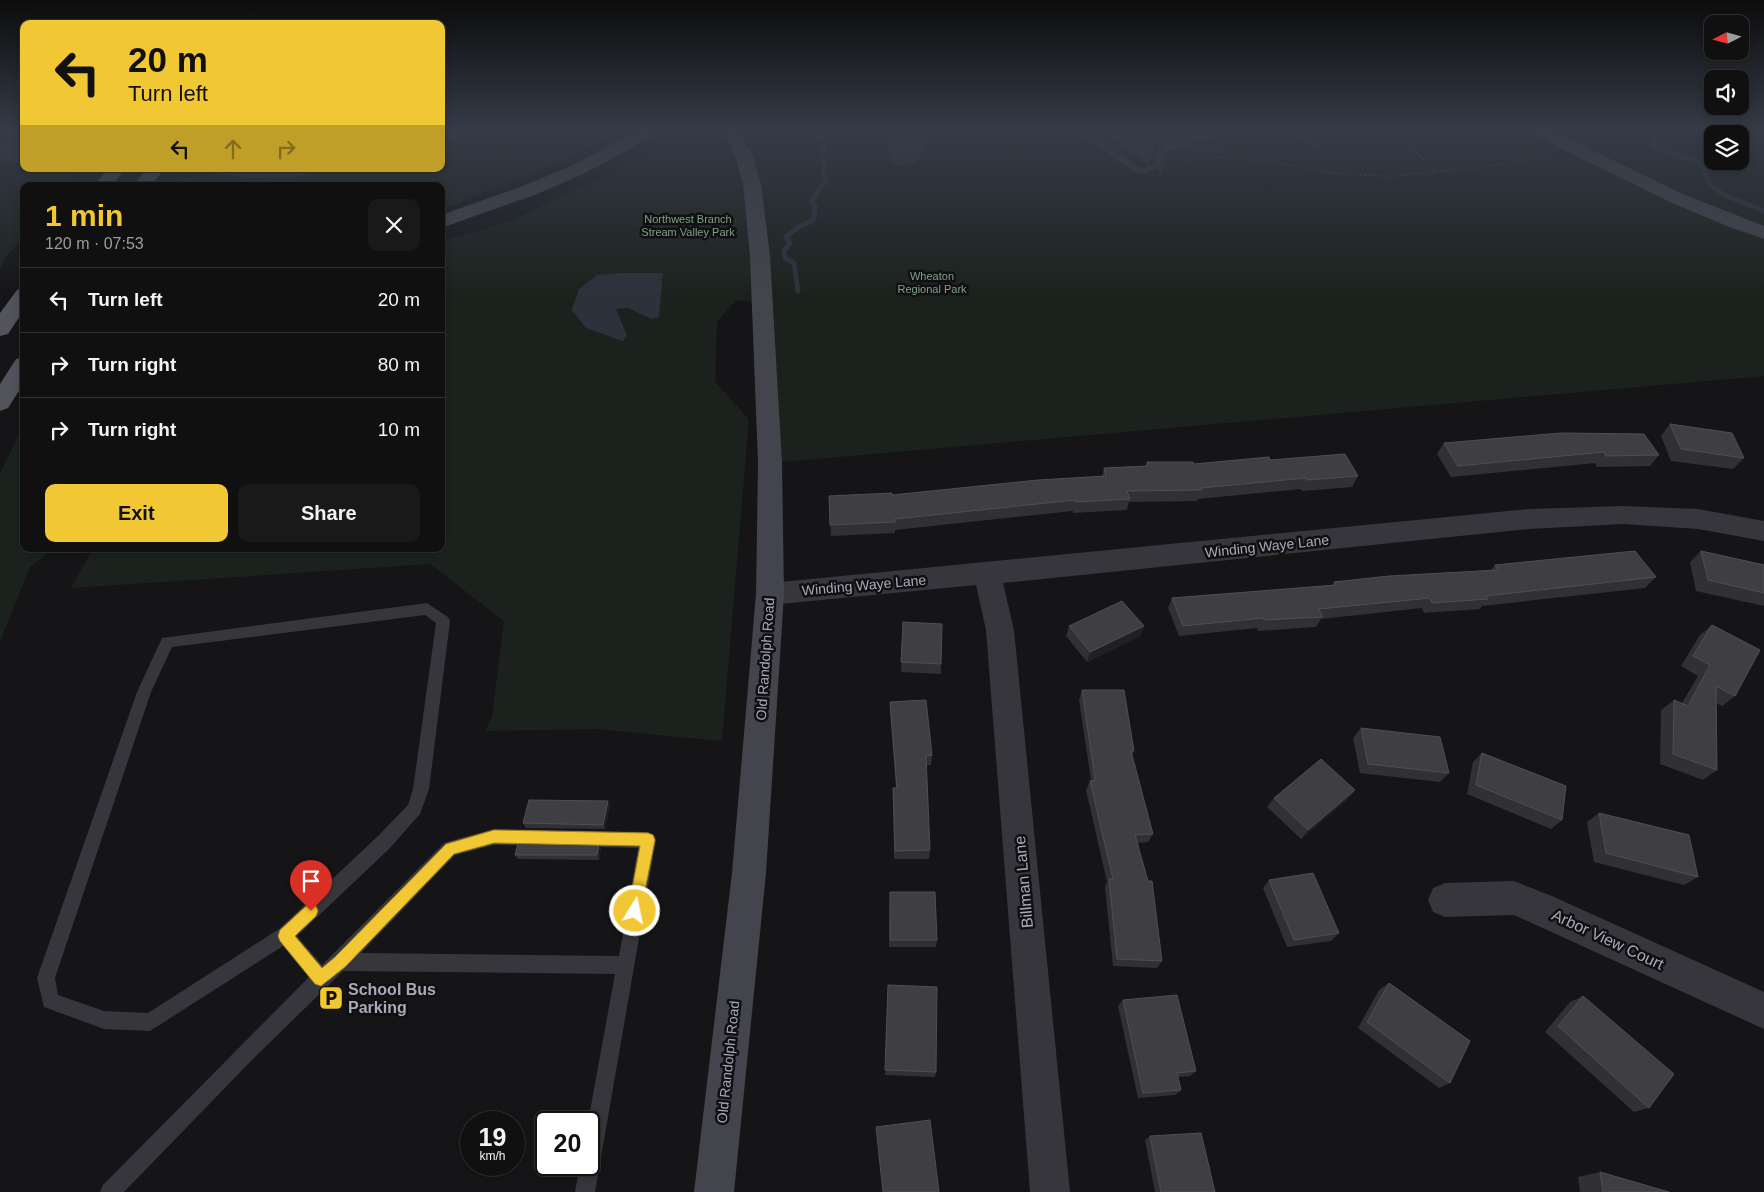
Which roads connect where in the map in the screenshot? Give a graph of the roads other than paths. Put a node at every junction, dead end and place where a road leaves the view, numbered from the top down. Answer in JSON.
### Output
{"nodes":[{"id":1,"x":541,"y":185,"type":"edge"},
{"id":2,"x":752,"y":185,"type":"edge"},
{"id":3,"x":1647,"y":185,"type":"edge"},
{"id":4,"x":445,"y":221,"type":"edge"},
{"id":5,"x":1764,"y":233,"type":"edge"},
{"id":6,"x":20,"y":300,"type":"edge"},
{"id":7,"x":0,"y":329,"type":"edge"},
{"id":8,"x":20,"y":370,"type":"edge"},
{"id":9,"x":0,"y":403,"type":"edge"},
{"id":10,"x":1764,"y":531,"type":"edge"},
{"id":11,"x":987,"y":574,"type":"junction"},
{"id":12,"x":770,"y":594,"type":"junction"},
{"id":13,"x":1445,"y":900,"type":"dead end"},
{"id":14,"x":285,"y":936,"type":"junction"},
{"id":15,"x":340,"y":962,"type":"junction"},
{"id":16,"x":626,"y":965,"type":"junction"},
{"id":17,"x":321,"y":978,"type":"junction"},
{"id":18,"x":1764,"y":1011,"type":"edge"},
{"id":19,"x":586,"y":1191,"type":"edge"},
{"id":20,"x":110,"y":1192,"type":"edge"},
{"id":21,"x":714,"y":1192,"type":"edge"},
{"id":22,"x":1050,"y":1192,"type":"edge"}],
"edges":[{"from":1,"to":4,"type":"street"},
{"from":2,"to":12,"type":"street","name":"Old Randolph Road"},
{"from":3,"to":5,"type":"street"},
{"from":6,"to":7,"type":"main road"},
{"from":8,"to":9,"type":"main road"},
{"from":10,"to":11,"type":"street","name":"Winding Waye Lane"},
{"from":11,"to":12,"type":"street","name":"Winding Waye Lane"},
{"from":11,"to":22,"type":"street","name":"Billman Lane"},
{"from":12,"to":21,"type":"street","name":"Old Randolph Road"},
{"from":13,"to":18,"type":"street","name":"Arbor View Court"},
{"from":14,"to":14,"type":"lane"},
{"from":14,"to":17,"type":"lane"},
{"from":15,"to":16,"type":"lane"},
{"from":15,"to":16,"type":"lane"},
{"from":15,"to":17,"type":"lane"},
{"from":16,"to":19,"type":"lane"},
{"from":17,"to":20,"type":"lane"}]}
